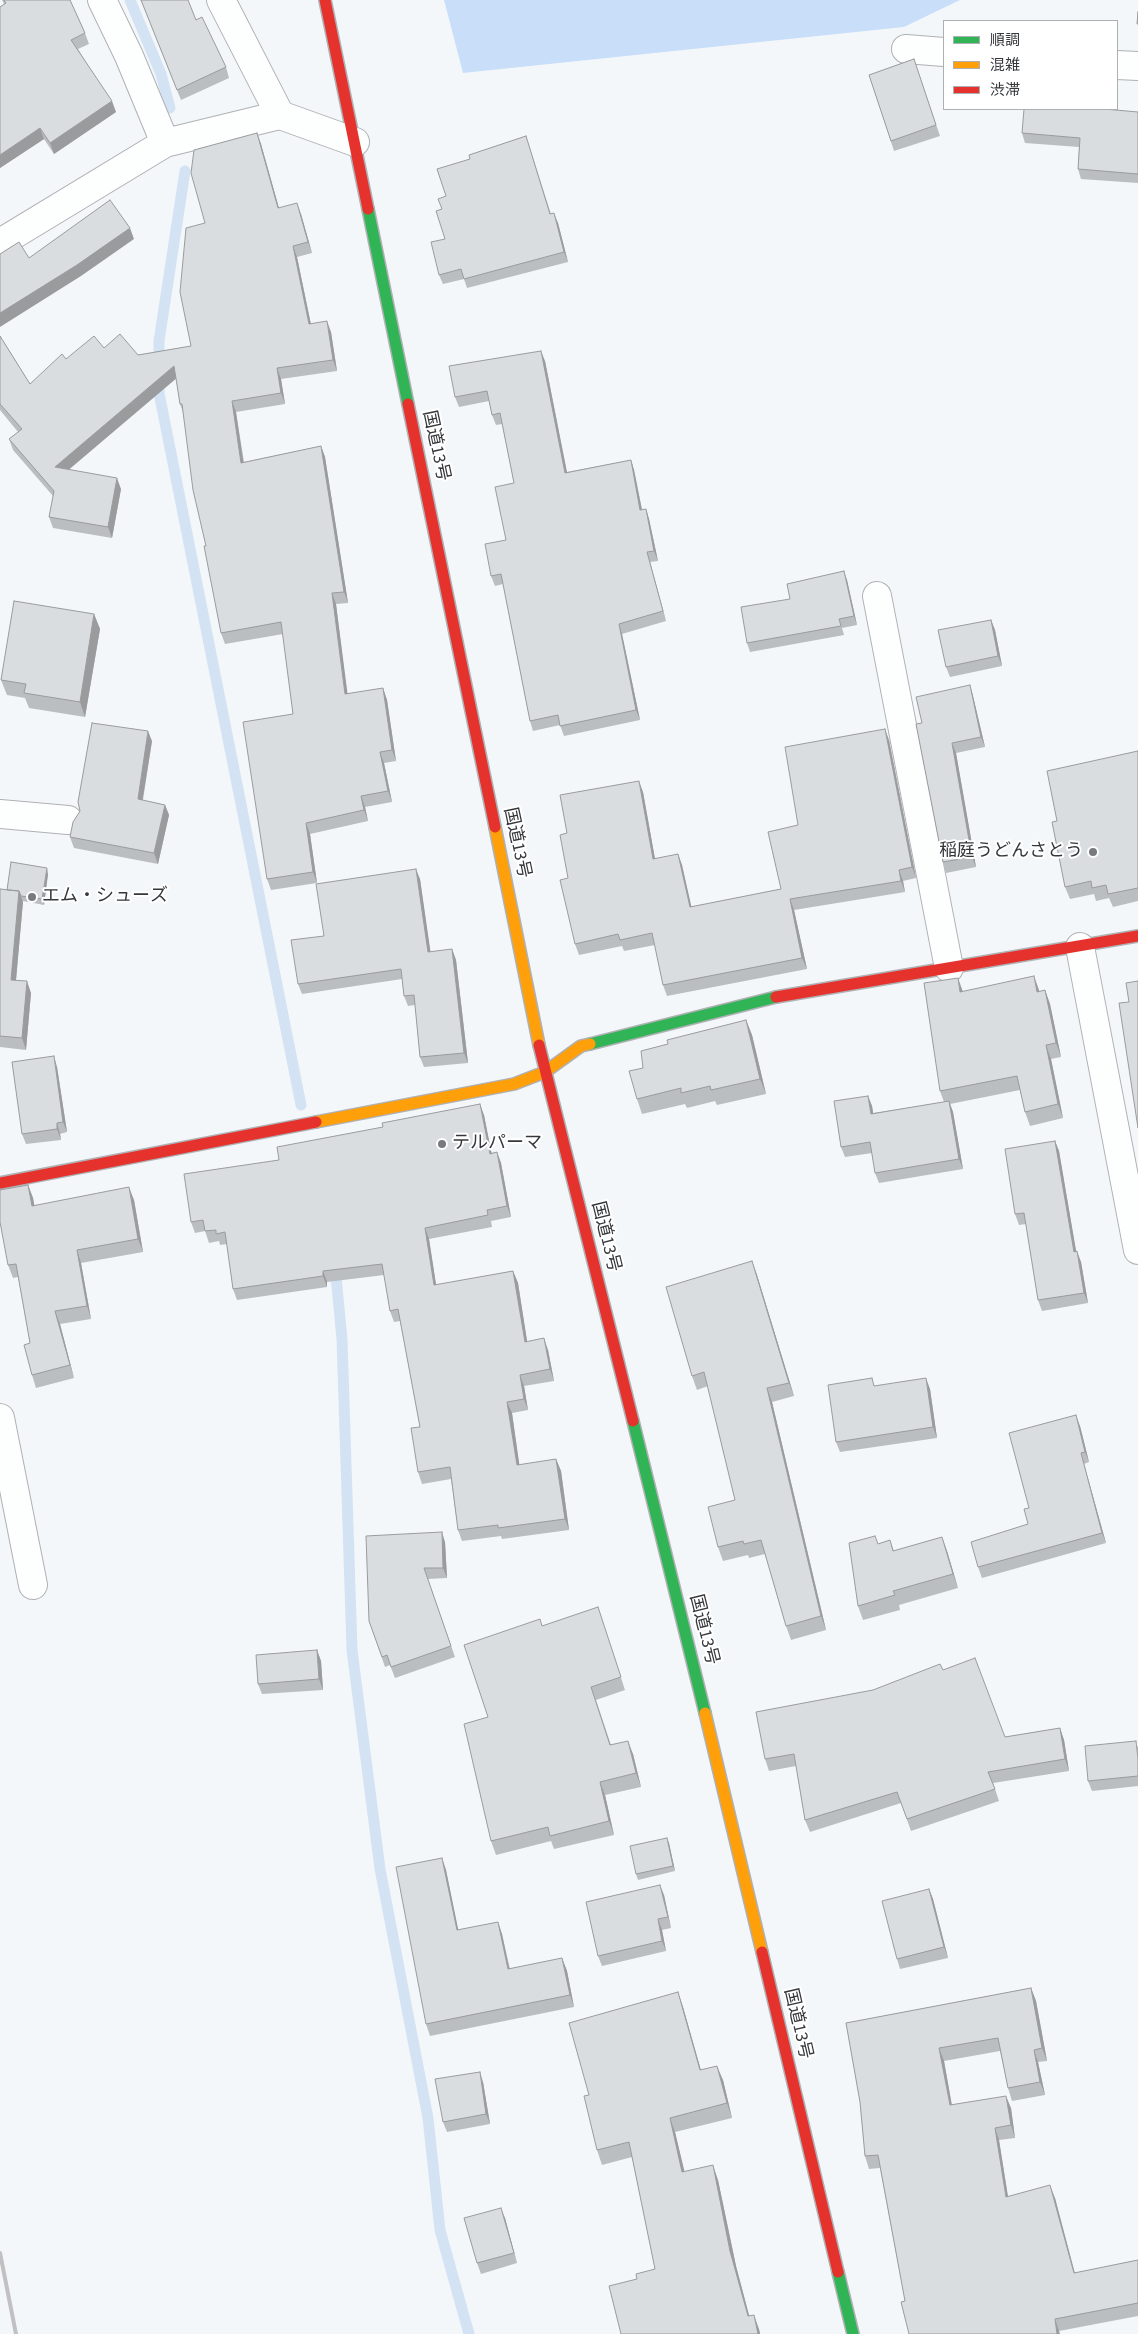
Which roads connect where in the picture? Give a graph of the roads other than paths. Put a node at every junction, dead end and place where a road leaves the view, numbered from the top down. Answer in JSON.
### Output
{"nodes":[{"id":1,"x":102,"y":0,"type":"edge"},
{"id":2,"x":221,"y":0,"type":"edge"},
{"id":3,"x":325,"y":0,"type":"edge"},
{"id":4,"x":906,"y":49,"type":"dead end"},
{"id":5,"x":943,"y":52,"type":"edge"},
{"id":6,"x":1118,"y":64,"type":"edge"},
{"id":7,"x":1138,"y":66,"type":"edge"},
{"id":8,"x":280,"y":115,"type":"junction"},
{"id":9,"x":355,"y":142,"type":"junction"},
{"id":10,"x":165,"y":143,"type":"junction"},
{"id":11,"x":0,"y":243,"type":"edge"},
{"id":12,"x":877,"y":596,"type":"dead end"},
{"id":13,"x":0,"y":814,"type":"edge"},
{"id":14,"x":68,"y":820,"type":"dead end"},
{"id":15,"x":1138,"y":936,"type":"edge"},
{"id":16,"x":1080,"y":948,"type":"junction"},
{"id":17,"x":949,"y":968,"type":"junction"},
{"id":18,"x":545,"y":1072,"type":"junction"},
{"id":19,"x":0,"y":1183,"type":"edge"},
{"id":20,"x":1138,"y":1250,"type":"edge"},
{"id":21,"x":0,"y":1418,"type":"edge"},
{"id":22,"x":33,"y":1585,"type":"dead end"},
{"id":23,"x":853,"y":2334,"type":"edge"}],
"edges":[{"from":1,"to":10,"type":"street"},
{"from":2,"to":8,"type":"street"},
{"from":3,"to":9,"type":"main road","name":"国道13号"},
{"from":4,"to":5,"type":"street"},
{"from":6,"to":7,"type":"street"},
{"from":8,"to":9,"type":"street"},
{"from":8,"to":10,"type":"street"},
{"from":9,"to":18,"type":"main road","name":"国道13号"},
{"from":10,"to":11,"type":"street"},
{"from":12,"to":17,"type":"street"},
{"from":13,"to":14,"type":"street"},
{"from":15,"to":16,"type":"main road"},
{"from":16,"to":17,"type":"main road"},
{"from":16,"to":20,"type":"street"},
{"from":17,"to":18,"type":"main road"},
{"from":18,"to":19,"type":"main road"},
{"from":18,"to":23,"type":"main road","name":"国道13号"},
{"from":21,"to":22,"type":"street"}]}
